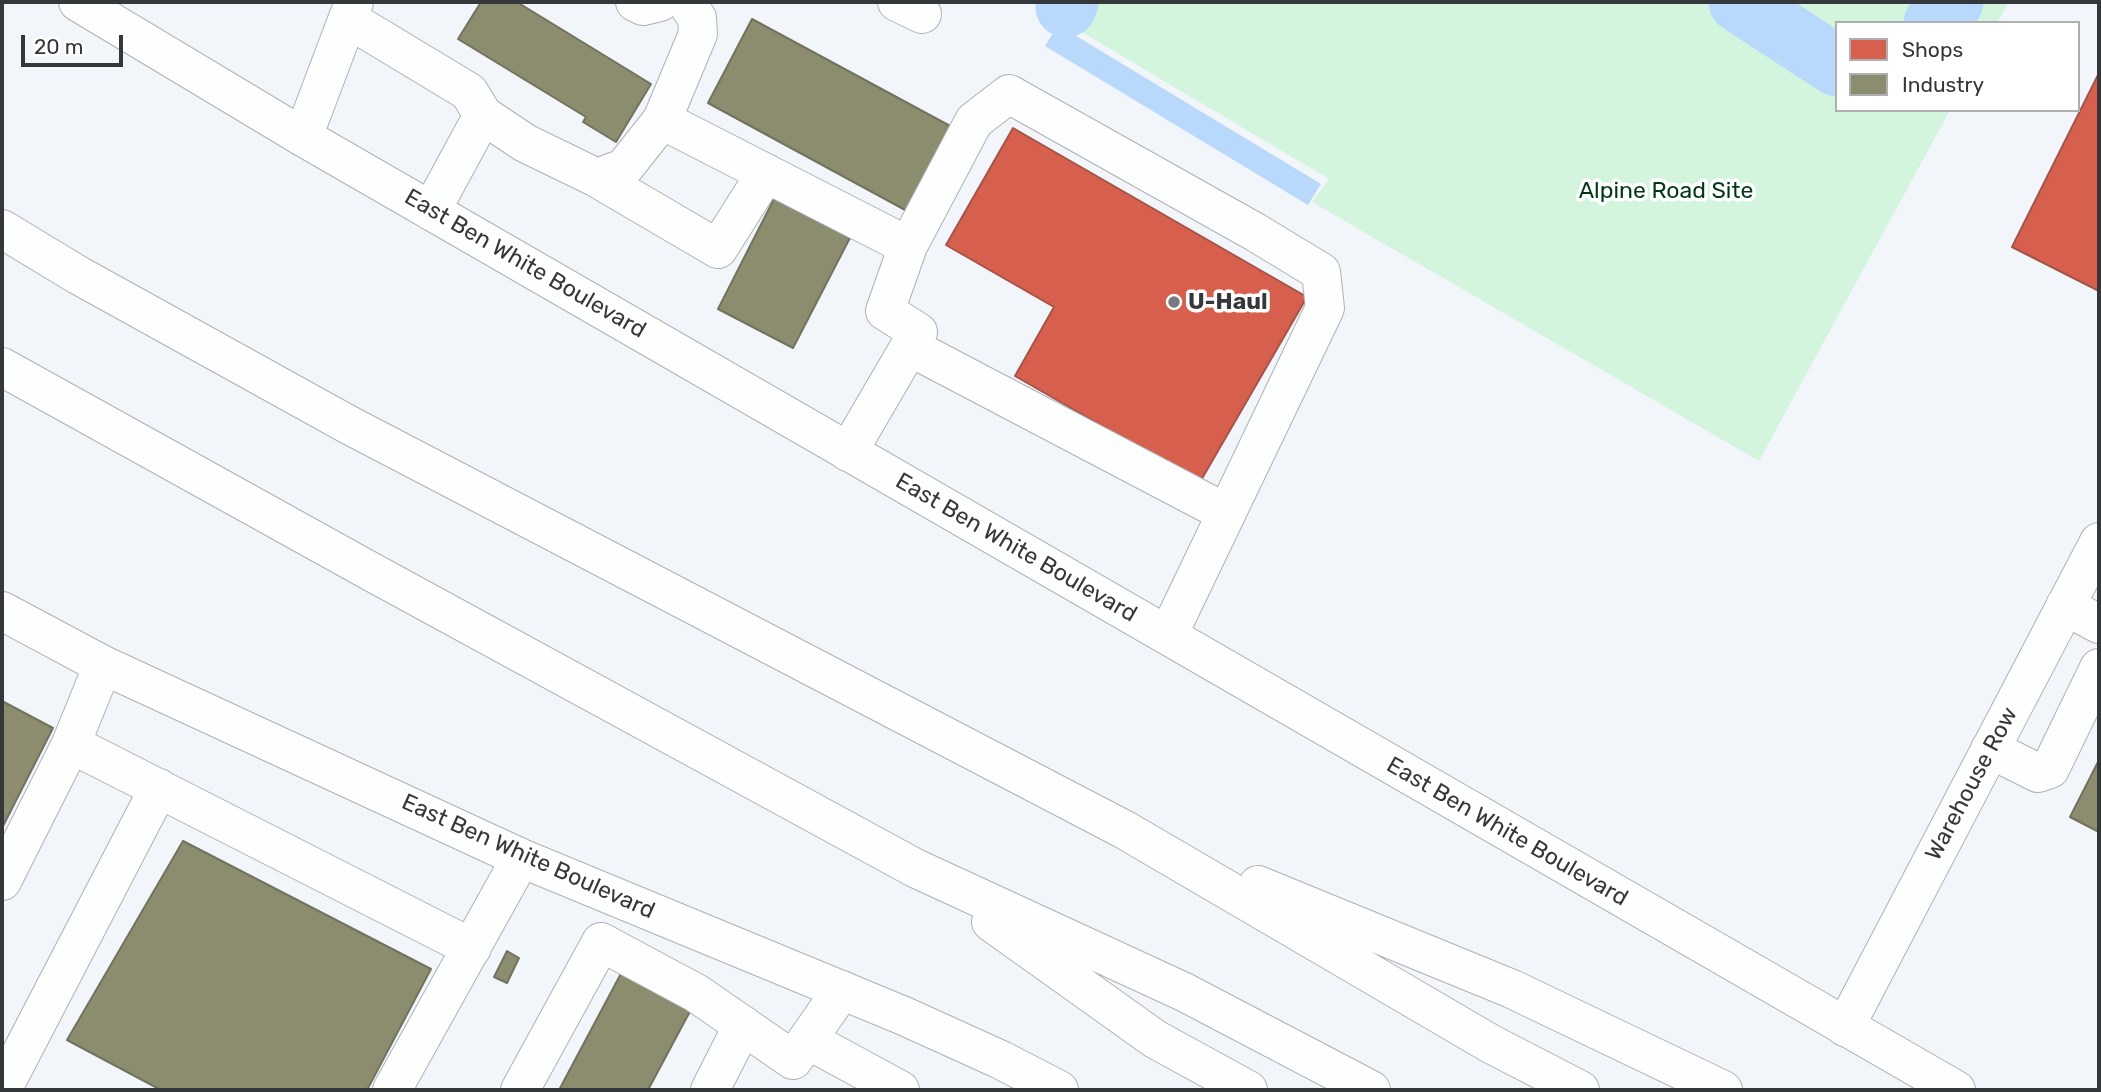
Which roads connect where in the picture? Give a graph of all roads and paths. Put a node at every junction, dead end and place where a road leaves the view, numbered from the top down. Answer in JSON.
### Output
{"nodes":[{"id":1,"x":78,"y":2,"type":"edge"},
{"id":2,"x":635,"y":2,"type":"edge"},
{"id":3,"x":660,"y":2,"type":"edge"},
{"id":4,"x":696,"y":7,"type":"edge"},
{"id":5,"x":351,"y":10,"type":"edge"},
{"id":6,"x":483,"y":116,"type":"junction"},
{"id":7,"x":662,"y":120,"type":"junction"},
{"id":8,"x":303,"y":136,"type":"junction"},
{"id":9,"x":766,"y":173,"type":"junction"},
{"id":10,"x":597,"y":178,"type":"junction"},
{"id":11,"x":432,"y":211,"type":"junction"},
{"id":12,"x":2,"y":229,"type":"edge"},
{"id":13,"x":908,"y":246,"type":"junction"},
{"id":14,"x":910,"y":347,"type":"junction"},
{"id":15,"x":2,"y":367,"type":"edge"},
{"id":16,"x":848,"y":452,"type":"junction"},
{"id":17,"x":1226,"y":513,"type":"junction"},
{"id":18,"x":2099,"y":542,"type":"edge"},
{"id":19,"x":2065,"y":606,"type":"junction"},
{"id":20,"x":2,"y":611,"type":"edge"},
{"id":21,"x":2099,"y":624,"type":"edge"},
{"id":22,"x":1168,"y":635,"type":"junction"},
{"id":23,"x":103,"y":665,"type":"junction"},
{"id":24,"x":2099,"y":668,"type":"edge"},
{"id":25,"x":71,"y":744,"type":"junction"},
{"id":26,"x":1990,"y":750,"type":"junction"},
{"id":27,"x":159,"y":788,"type":"junction"},
{"id":28,"x":1125,"y":830,"type":"junction"},
{"id":29,"x":521,"y":858,"type":"junction"},
{"id":30,"x":915,"y":868,"type":"junction"},
{"id":31,"x":2,"y":881,"type":"edge"},
{"id":32,"x":472,"y":947,"type":"junction"},
{"id":33,"x":842,"y":990,"type":"junction"},
{"id":34,"x":743,"y":1025,"type":"junction"},
{"id":35,"x":1845,"y":1027,"type":"junction"},
{"id":36,"x":808,"y":1040,"type":"junction"},
{"id":37,"x":1036,"y":1085,"type":"edge"},
{"id":38,"x":2,"y":1090,"type":"edge"},
{"id":39,"x":393,"y":1090,"type":"edge"},
{"id":40,"x":520,"y":1090,"type":"edge"},
{"id":41,"x":710,"y":1090,"type":"edge"},
{"id":42,"x":900,"y":1090,"type":"edge"},
{"id":43,"x":1248,"y":1090,"type":"edge"},
{"id":44,"x":1371,"y":1090,"type":"edge"},
{"id":45,"x":1580,"y":1090,"type":"edge"},
{"id":46,"x":1723,"y":1090,"type":"edge"},
{"id":47,"x":1956,"y":1090,"type":"edge"}],
"edges":[{"from":1,"to":8,"type":"main road","name":"East Ben White Boulevard"},
{"from":2,"to":3,"type":"main road"},
{"from":4,"to":7,"type":"main road"},
{"from":5,"to":6,"type":"main road"},
{"from":5,"to":8,"type":"main road"},
{"from":6,"to":10,"type":"main road"},
{"from":6,"to":11,"type":"main road"},
{"from":7,"to":9,"type":"main road"},
{"from":7,"to":10,"type":"main road"},
{"from":8,"to":11,"type":"main road","name":"East Ben White Boulevard"},
{"from":9,"to":10,"type":"main road"},
{"from":9,"to":13,"type":"main road"},
{"from":11,"to":16,"type":"main road","name":"East Ben White Boulevard"},
{"from":12,"to":28,"type":"main road"},
{"from":13,"to":14,"type":"main road"},
{"from":13,"to":17,"type":"main road"},
{"from":14,"to":16,"type":"main road"},
{"from":14,"to":17,"type":"main road"},
{"from":15,"to":30,"type":"main road"},
{"from":16,"to":22,"type":"main road","name":"East Ben White Boulevard"},
{"from":17,"to":22,"type":"main road"},
{"from":18,"to":19,"type":"main road","name":"Warehouse Row"},
{"from":19,"to":21,"type":"main road"},
{"from":19,"to":26,"type":"main road","name":"Warehouse Row"},
{"from":20,"to":23,"type":"main road","name":"East Ben White Boulevard"},
{"from":22,"to":35,"type":"main road","name":"East Ben White Boulevard"},
{"from":23,"to":25,"type":"main road"},
{"from":23,"to":29,"type":"main road","name":"East Ben White Boulevard"},
{"from":24,"to":26,"type":"main road"},
{"from":25,"to":27,"type":"main road"},
{"from":25,"to":31,"type":"main road"},
{"from":26,"to":35,"type":"main road","name":"Warehouse Row"},
{"from":27,"to":32,"type":"main road"},
{"from":27,"to":38,"type":"main road"},
{"from":28,"to":45,"type":"main road"},
{"from":28,"to":46,"type":"main road"},
{"from":29,"to":32,"type":"main road"},
{"from":29,"to":33,"type":"main road","name":"East Ben White Boulevard"},
{"from":30,"to":43,"type":"main road"},
{"from":30,"to":44,"type":"main road"},
{"from":32,"to":39,"type":"main road"},
{"from":33,"to":36,"type":"main road"},
{"from":33,"to":37,"type":"main road","name":"East Ben White Boulevard"},
{"from":34,"to":36,"type":"main road"},
{"from":34,"to":40,"type":"main road"},
{"from":34,"to":41,"type":"main road"},
{"from":35,"to":47,"type":"main road","name":"East Ben White Boulevard"},
{"from":36,"to":42,"type":"main road"}]}
